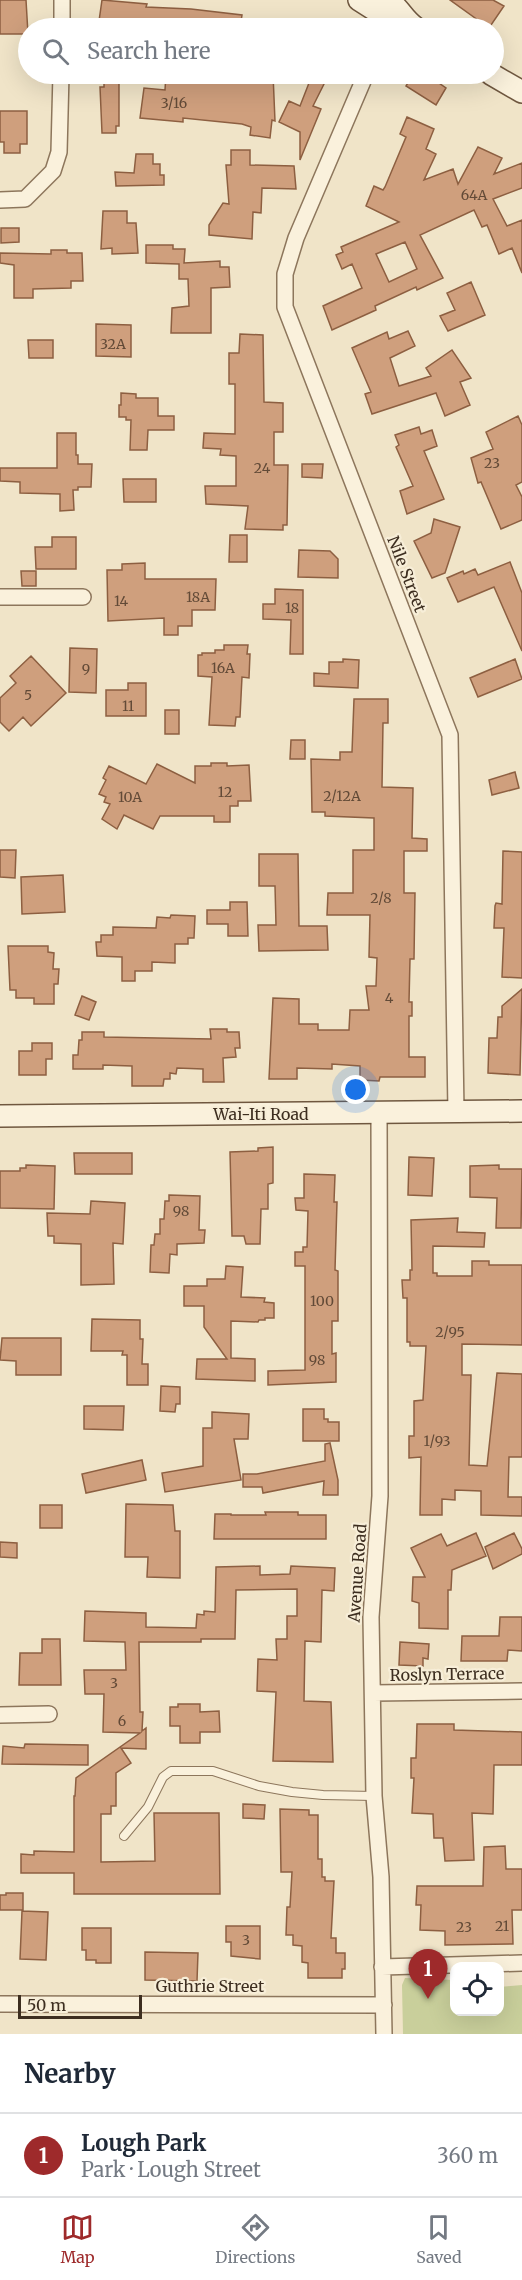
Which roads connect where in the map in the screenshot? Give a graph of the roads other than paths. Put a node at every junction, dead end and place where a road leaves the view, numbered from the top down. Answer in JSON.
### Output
{"nodes":[{"id":1,"x":62,"y":0,"type":"edge"},
{"id":2,"x":359,"y":0,"type":"edge"},
{"id":3,"x":388,"y":0,"type":"edge"},
{"id":4,"x":62,"y":18,"type":"edge"},
{"id":5,"x":389,"y":18,"type":"edge"},
{"id":6,"x":399,"y":18,"type":"edge"},
{"id":7,"x":504,"y":82,"type":"edge"},
{"id":8,"x":61,"y":84,"type":"edge"},
{"id":9,"x":362,"y":84,"type":"edge"},
{"id":10,"x":522,"y":92,"type":"edge"},
{"id":11,"x":0,"y":200,"type":"edge"},
{"id":12,"x":0,"y":597,"type":"edge"},
{"id":13,"x":83,"y":597,"type":"dead end"},
{"id":14,"x":522,"y":1111,"type":"edge"},
{"id":15,"x":456,"y":1112,"type":"junction"},
{"id":16,"x":379,"y":1113,"type":"junction"},
{"id":17,"x":0,"y":1116,"type":"edge"},
{"id":18,"x":522,"y":1691,"type":"edge"},
{"id":19,"x":373,"y":1693,"type":"junction"},
{"id":20,"x":49,"y":1714,"type":"dead end"},
{"id":21,"x":0,"y":1715,"type":"edge"},
{"id":22,"x":374,"y":1796,"type":"junction"},
{"id":23,"x":124,"y":1836,"type":"dead end"},
{"id":24,"x":522,"y":1963,"type":"edge"},
{"id":25,"x":382,"y":1967,"type":"junction"},
{"id":26,"x":0,"y":2004,"type":"edge"},
{"id":27,"x":384,"y":2005,"type":"junction"},
{"id":28,"x":384,"y":2034,"type":"edge"}],
"edges":[{"from":1,"to":4,"type":"street"},
{"from":2,"to":5,"type":"main road"},
{"from":3,"to":6,"type":"main road"},
{"from":7,"to":10,"type":"main road"},
{"from":8,"to":11,"type":"street"},
{"from":9,"to":15,"type":"street","name":"Nile Street"},
{"from":12,"to":13,"type":"street"},
{"from":14,"to":15,"type":"main road","name":"Wai-Iti Road"},
{"from":15,"to":16,"type":"main road","name":"Wai-Iti Road"},
{"from":16,"to":17,"type":"main road","name":"Wai-Iti Road"},
{"from":16,"to":19,"type":"street","name":"Avenue Road"},
{"from":18,"to":19,"type":"street","name":"Roslyn Terrace"},
{"from":19,"to":22,"type":"street","name":"Avenue Road"},
{"from":20,"to":21,"type":"street"},
{"from":22,"to":23,"type":"lane"},
{"from":22,"to":25,"type":"street","name":"Avenue Road"},
{"from":24,"to":25,"type":"street"},
{"from":25,"to":27,"type":"street","name":"Avenue Road"},
{"from":26,"to":27,"type":"street","name":"Guthrie Street"},
{"from":27,"to":28,"type":"street","name":"Avenue Road"}]}
